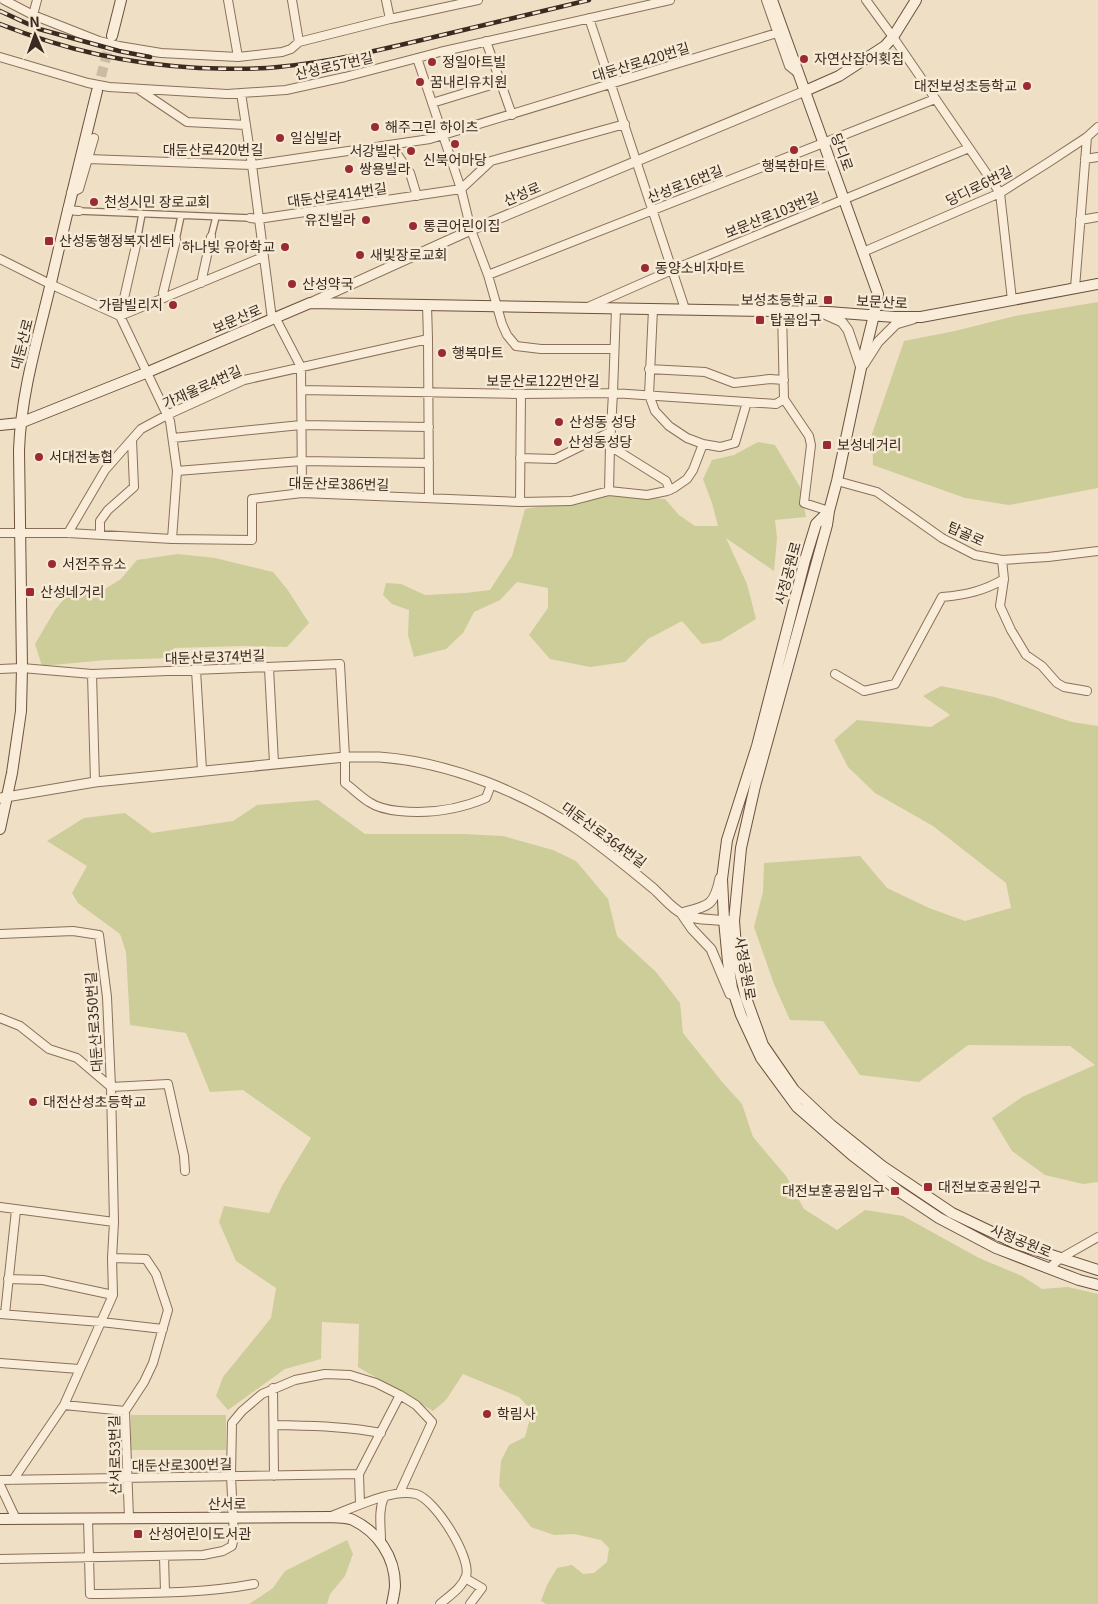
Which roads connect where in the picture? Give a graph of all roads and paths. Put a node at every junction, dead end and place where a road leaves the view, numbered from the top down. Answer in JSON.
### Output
{"nodes":[{"id":1,"x":4,"y":0,"type":"edge"},
{"id":2,"x":37,"y":0,"type":"edge"},
{"id":3,"x":122,"y":0,"type":"edge"},
{"id":4,"x":228,"y":0,"type":"edge"},
{"id":5,"x":292,"y":0,"type":"edge"},
{"id":6,"x":386,"y":0,"type":"edge"},
{"id":7,"x":478,"y":0,"type":"edge"},
{"id":8,"x":670,"y":0,"type":"edge"},
{"id":9,"x":766,"y":0,"type":"edge"},
{"id":10,"x":772,"y":0,"type":"edge"},
{"id":11,"x":777,"y":0,"type":"edge"},
{"id":12,"x":866,"y":0,"type":"edge"},
{"id":13,"x":916,"y":0,"type":"edge"},
{"id":14,"x":33,"y":15,"type":"junction"},
{"id":15,"x":590,"y":18,"type":"junction"},
{"id":16,"x":390,"y":19,"type":"junction"},
{"id":17,"x":777,"y":33,"type":"junction"},
{"id":18,"x":112,"y":36,"type":"tunnel mouth"},
{"id":19,"x":893,"y":37,"type":"junction"},
{"id":20,"x":486,"y":41,"type":"junction"},
{"id":21,"x":299,"y":42,"type":"junction"},
{"id":22,"x":0,"y":57,"type":"edge"},
{"id":23,"x":238,"y":57,"type":"junction"},
{"id":24,"x":417,"y":58,"type":"junction"},
{"id":25,"x":799,"y":75,"type":"junction"},
{"id":26,"x":501,"y":82,"type":"junction"},
{"id":27,"x":611,"y":84,"type":"junction"},
{"id":28,"x":136,"y":88,"type":"junction"},
{"id":29,"x":97,"y":91,"type":"tunnel mouth"},
{"id":30,"x":805,"y":91,"type":"junction"},
{"id":31,"x":241,"y":93,"type":"junction"},
{"id":32,"x":935,"y":99,"type":"junction"},
{"id":33,"x":432,"y":103,"type":"junction"},
{"id":34,"x":512,"y":114,"type":"junction"},
{"id":35,"x":624,"y":124,"type":"junction"},
{"id":36,"x":246,"y":125,"type":"junction"},
{"id":37,"x":1098,"y":127,"type":"edge"},
{"id":38,"x":444,"y":136,"type":"junction"},
{"id":39,"x":1087,"y":137,"type":"junction"},
{"id":40,"x":94,"y":138,"type":"dead end"},
{"id":41,"x":824,"y":143,"type":"junction"},
{"id":42,"x":391,"y":145,"type":"junction"},
{"id":43,"x":968,"y":148,"type":"junction"},
{"id":44,"x":1098,"y":157,"type":"edge"},
{"id":45,"x":88,"y":159,"type":"junction"},
{"id":46,"x":1085,"y":159,"type":"junction"},
{"id":47,"x":636,"y":161,"type":"junction"},
{"id":48,"x":252,"y":165,"type":"junction"},
{"id":49,"x":461,"y":190,"type":"junction"},
{"id":50,"x":71,"y":193,"type":"junction"},
{"id":51,"x":1000,"y":193,"type":"junction"},
{"id":52,"x":417,"y":196,"type":"junction"},
{"id":53,"x":844,"y":199,"type":"junction"},
{"id":54,"x":67,"y":210,"type":"junction"},
{"id":55,"x":652,"y":210,"type":"junction"},
{"id":56,"x":79,"y":211,"type":"joint"},
{"id":57,"x":142,"y":214,"type":"junction"},
{"id":58,"x":182,"y":216,"type":"junction"},
{"id":59,"x":216,"y":217,"type":"junction"},
{"id":60,"x":1098,"y":217,"type":"edge"},
{"id":61,"x":254,"y":219,"type":"junction"},
{"id":62,"x":1080,"y":220,"type":"junction"},
{"id":63,"x":472,"y":230,"type":"junction"},
{"id":64,"x":211,"y":237,"type":"joint"},
{"id":65,"x":176,"y":240,"type":"joint"},
{"id":66,"x":137,"y":241,"type":"joint"},
{"id":67,"x":863,"y":252,"type":"junction"},
{"id":68,"x":263,"y":257,"type":"junction"},
{"id":69,"x":0,"y":259,"type":"edge"},
{"id":70,"x":672,"y":270,"type":"junction"},
{"id":71,"x":488,"y":274,"type":"junction"},
{"id":72,"x":201,"y":282,"type":"junction"},
{"id":73,"x":50,"y":284,"type":"junction"},
{"id":74,"x":1098,"y":284,"type":"edge"},
{"id":75,"x":1075,"y":288,"type":"junction"},
{"id":76,"x":164,"y":298,"type":"junction"},
{"id":77,"x":1012,"y":300,"type":"junction"},
{"id":78,"x":310,"y":303,"type":"junction"},
{"id":79,"x":427,"y":305,"type":"junction"},
{"id":80,"x":496,"y":306,"type":"junction"},
{"id":81,"x":586,"y":308,"type":"junction"},
{"id":82,"x":616,"y":308,"type":"junction"},
{"id":83,"x":653,"y":309,"type":"junction"},
{"id":84,"x":685,"y":309,"type":"junction"},
{"id":85,"x":782,"y":311,"type":"junction"},
{"id":86,"x":819,"y":312,"type":"junction"},
{"id":87,"x":874,"y":315,"type":"junction"},
{"id":88,"x":120,"y":316,"type":"junction"},
{"id":89,"x":921,"y":317,"type":"junction"},
{"id":90,"x":273,"y":318,"type":"junction"},
{"id":91,"x":428,"y":339,"type":"junction"},
{"id":92,"x":614,"y":349,"type":"junction"},
{"id":93,"x":301,"y":367,"type":"junction"},
{"id":94,"x":861,"y":368,"type":"junction"},
{"id":95,"x":649,"y":370,"type":"junction"},
{"id":96,"x":148,"y":372,"type":"junction"},
{"id":97,"x":784,"y":380,"type":"junction"},
{"id":98,"x":300,"y":390,"type":"junction"},
{"id":99,"x":428,"y":392,"type":"junction"},
{"id":100,"x":613,"y":393,"type":"junction"},
{"id":101,"x":521,"y":394,"type":"junction"},
{"id":102,"x":649,"y":395,"type":"junction"},
{"id":103,"x":784,"y":399,"type":"junction"},
{"id":104,"x":747,"y":402,"type":"junction"},
{"id":105,"x":167,"y":415,"type":"junction"},
{"id":106,"x":20,"y":423,"type":"junction"},
{"id":107,"x":0,"y":425,"type":"edge"},
{"id":108,"x":301,"y":425,"type":"junction"},
{"id":109,"x":429,"y":427,"type":"junction"},
{"id":110,"x":610,"y":432,"type":"junction"},
{"id":111,"x":173,"y":438,"type":"junction"},
{"id":112,"x":132,"y":440,"type":"junction"},
{"id":113,"x":703,"y":444,"type":"junction"},
{"id":114,"x":610,"y":446,"type":"junction"},
{"id":115,"x":520,"y":458,"type":"junction"},
{"id":116,"x":301,"y":461,"type":"junction"},
{"id":117,"x":429,"y":463,"type":"junction"},
{"id":118,"x":177,"y":471,"type":"junction"},
{"id":119,"x":838,"y":481,"type":"junction"},
{"id":120,"x":670,"y":490,"type":"junction"},
{"id":121,"x":609,"y":491,"type":"junction"},
{"id":122,"x":302,"y":493,"type":"junction"},
{"id":123,"x":429,"y":498,"type":"junction"},
{"id":124,"x":520,"y":502,"type":"junction"},
{"id":125,"x":829,"y":511,"type":"junction"},
{"id":126,"x":0,"y":533,"type":"edge"},
{"id":127,"x":20,"y":533,"type":"junction"},
{"id":128,"x":68,"y":533,"type":"junction"},
{"id":129,"x":100,"y":535,"type":"junction"},
{"id":130,"x":172,"y":539,"type":"junction"},
{"id":131,"x":1098,"y":551,"type":"edge"},
{"id":132,"x":1002,"y":560,"type":"junction"},
{"id":133,"x":1004,"y":579,"type":"junction"},
{"id":134,"x":22,"y":668,"type":"junction"},
{"id":135,"x":269,"y":668,"type":"junction"},
{"id":136,"x":0,"y":669,"type":"edge"},
{"id":137,"x":196,"y":670,"type":"junction"},
{"id":138,"x":92,"y":674,"type":"junction"},
{"id":139,"x":834,"y":674,"type":"dead end"},
{"id":140,"x":1087,"y":691,"type":"dead end"},
{"id":141,"x":345,"y":757,"type":"junction"},
{"id":142,"x":274,"y":763,"type":"junction"},
{"id":143,"x":202,"y":770,"type":"junction"},
{"id":144,"x":95,"y":782,"type":"junction"},
{"id":145,"x":491,"y":785,"type":"junction"},
{"id":146,"x":4,"y":796,"type":"edge"},
{"id":147,"x":0,"y":829,"type":"edge"},
{"id":148,"x":724,"y":856,"type":"junction"},
{"id":149,"x":681,"y":914,"type":"junction"},
{"id":150,"x":729,"y":920,"type":"junction"},
{"id":151,"x":0,"y":934,"type":"edge"},
{"id":152,"x":741,"y":1015,"type":"junction"},
{"id":153,"x":0,"y":1018,"type":"edge"},
{"id":154,"x":111,"y":1087,"type":"junction"},
{"id":155,"x":185,"y":1171,"type":"dead end"},
{"id":156,"x":0,"y":1207,"type":"edge"},
{"id":157,"x":16,"y":1210,"type":"junction"},
{"id":158,"x":114,"y":1222,"type":"junction"},
{"id":159,"x":1098,"y":1237,"type":"edge"},
{"id":160,"x":112,"y":1258,"type":"junction"},
{"id":161,"x":1061,"y":1258,"type":"junction"},
{"id":162,"x":1049,"y":1268,"type":"junction"},
{"id":163,"x":1098,"y":1270,"type":"edge"},
{"id":164,"x":8,"y":1279,"type":"junction"},
{"id":165,"x":1098,"y":1285,"type":"edge"},
{"id":166,"x":113,"y":1296,"type":"junction"},
{"id":167,"x":2,"y":1314,"type":"edge"},
{"id":168,"x":101,"y":1322,"type":"junction"},
{"id":169,"x":163,"y":1329,"type":"junction"},
{"id":170,"x":0,"y":1364,"type":"edge"},
{"id":171,"x":80,"y":1369,"type":"junction"},
{"id":172,"x":273,"y":1388,"type":"junction"},
{"id":173,"x":400,"y":1395,"type":"junction"},
{"id":174,"x":64,"y":1405,"type":"junction"},
{"id":175,"x":124,"y":1411,"type":"junction"},
{"id":176,"x":274,"y":1425,"type":"junction"},
{"id":177,"x":381,"y":1433,"type":"junction"},
{"id":178,"x":358,"y":1474,"type":"junction"},
{"id":179,"x":231,"y":1476,"type":"junction"},
{"id":180,"x":274,"y":1476,"type":"junction"},
{"id":181,"x":128,"y":1478,"type":"junction"},
{"id":182,"x":0,"y":1480,"type":"edge"},
{"id":183,"x":13,"y":1480,"type":"junction"},
{"id":184,"x":0,"y":1485,"type":"edge"},
{"id":185,"x":400,"y":1492,"type":"junction"},
{"id":186,"x":384,"y":1497,"type":"junction"},
{"id":187,"x":360,"y":1504,"type":"junction"},
{"id":188,"x":330,"y":1517,"type":"junction"},
{"id":189,"x":130,"y":1518,"type":"junction"},
{"id":190,"x":233,"y":1518,"type":"junction"},
{"id":191,"x":0,"y":1519,"type":"edge"},
{"id":192,"x":16,"y":1519,"type":"junction"},
{"id":193,"x":88,"y":1519,"type":"junction"},
{"id":194,"x":380,"y":1541,"type":"junction"},
{"id":195,"x":164,"y":1556,"type":"junction"},
{"id":196,"x":89,"y":1557,"type":"junction"},
{"id":197,"x":0,"y":1559,"type":"edge"},
{"id":198,"x":465,"y":1578,"type":"junction"},
{"id":199,"x":254,"y":1584,"type":"dead end"},
{"id":200,"x":166,"y":1592,"type":"junction"},
{"id":201,"x":392,"y":1604,"type":"edge"},
{"id":202,"x":440,"y":1604,"type":"edge"},
{"id":203,"x":470,"y":1604,"type":"edge"}],
"edges":[{"from":1,"to":14,"type":"street"},
{"from":2,"to":14,"type":"street"},
{"from":3,"to":18,"type":"main road"},
{"from":4,"to":23,"type":"street"},
{"from":5,"to":21,"type":"street"},
{"from":6,"to":16,"type":"street"},
{"from":7,"to":16,"type":"street"},
{"from":8,"to":15,"type":"street","name":"산성로57번길"},
{"from":9,"to":17,"type":"street"},
{"from":10,"to":25,"type":"main road","name":"당디로"},
{"from":11,"to":25,"type":"street"},
{"from":12,"to":19,"type":"street"},
{"from":13,"to":19,"type":"main road","name":"산성로"},
{"from":14,"to":23,"type":"street"},
{"from":15,"to":20,"type":"street","name":"산성로57번길"},
{"from":15,"to":27,"type":"street"},
{"from":16,"to":21,"type":"street"},
{"from":17,"to":25,"type":"street"},
{"from":17,"to":27,"type":"street","name":"대둔산로420번길"},
{"from":19,"to":30,"type":"main road","name":"산성로"},
{"from":19,"to":32,"type":"street"},
{"from":20,"to":24,"type":"street","name":"산성로57번길"},
{"from":20,"to":26,"type":"street"},
{"from":21,"to":23,"type":"street"},
{"from":22,"to":28,"type":"street","name":"산성로57번길"},
{"from":24,"to":31,"type":"street","name":"산성로57번길"},
{"from":24,"to":33,"type":"street"},
{"from":25,"to":30,"type":"main road","name":"당디로"},
{"from":26,"to":33,"type":"street"},
{"from":26,"to":34,"type":"street"},
{"from":27,"to":34,"type":"street","name":"대둔산로420번길"},
{"from":27,"to":35,"type":"street"},
{"from":28,"to":31,"type":"street","name":"산성로57번길"},
{"from":28,"to":36,"type":"street"},
{"from":29,"to":50,"type":"main road","name":"대둔산로"},
{"from":30,"to":41,"type":"main road","name":"당디로"},
{"from":30,"to":47,"type":"street","name":"산성로"},
{"from":31,"to":36,"type":"street"},
{"from":32,"to":41,"type":"street","name":"산성로16번길"},
{"from":32,"to":43,"type":"street"},
{"from":33,"to":38,"type":"street"},
{"from":34,"to":38,"type":"street","name":"대둔산로420번길"},
{"from":35,"to":47,"type":"street"},
{"from":35,"to":49,"type":"street"},
{"from":36,"to":48,"type":"street"},
{"from":37,"to":39,"type":"street","name":"당디로6번길"},
{"from":38,"to":42,"type":"street","name":"대둔산로420번길"},
{"from":38,"to":49,"type":"street"},
{"from":39,"to":46,"type":"street"},
{"from":39,"to":51,"type":"street","name":"당디로6번길"},
{"from":40,"to":45,"type":"street"},
{"from":41,"to":53,"type":"main road","name":"당디로"},
{"from":41,"to":55,"type":"street","name":"산성로16번길"},
{"from":42,"to":48,"type":"street","name":"대둔산로420번길"},
{"from":42,"to":52,"type":"street"},
{"from":43,"to":51,"type":"street"},
{"from":43,"to":53,"type":"street","name":"보문산로103번길"},
{"from":44,"to":46,"type":"street"},
{"from":45,"to":48,"type":"street","name":"대둔산로420번길"},
{"from":45,"to":50,"type":"street"},
{"from":46,"to":62,"type":"street"},
{"from":47,"to":55,"type":"street"},
{"from":47,"to":63,"type":"street","name":"산성로"},
{"from":48,"to":61,"type":"street"},
{"from":49,"to":52,"type":"street","name":"대둔산로414번길"},
{"from":49,"to":63,"type":"street"},
{"from":50,"to":54,"type":"main road","name":"대둔산로"},
{"from":51,"to":67,"type":"street","name":"당디로6번길"},
{"from":51,"to":77,"type":"street"},
{"from":52,"to":61,"type":"street","name":"대둔산로414번길"},
{"from":53,"to":67,"type":"main road","name":"당디로"},
{"from":53,"to":70,"type":"street","name":"보문산로103번길"},
{"from":54,"to":56,"type":"street","name":"대둔산로414번길"},
{"from":54,"to":73,"type":"main road","name":"대둔산로"},
{"from":55,"to":70,"type":"street"},
{"from":55,"to":71,"type":"street","name":"산성로16번길"},
{"from":56,"to":57,"type":"street","name":"대둔산로414번길"},
{"from":57,"to":58,"type":"street","name":"대둔산로414번길"},
{"from":57,"to":66,"type":"street"},
{"from":58,"to":59,"type":"street","name":"대둔산로414번길"},
{"from":58,"to":65,"type":"street"},
{"from":59,"to":61,"type":"street","name":"대둔산로414번길"},
{"from":59,"to":64,"type":"street"},
{"from":60,"to":62,"type":"street"},
{"from":61,"to":68,"type":"street"},
{"from":62,"to":75,"type":"street"},
{"from":63,"to":71,"type":"street"},
{"from":63,"to":78,"type":"street","name":"산성로"},
{"from":64,"to":72,"type":"street"},
{"from":65,"to":76,"type":"street"},
{"from":66,"to":88,"type":"street"},
{"from":67,"to":87,"type":"main road","name":"당디로"},
{"from":68,"to":72,"type":"street"},
{"from":68,"to":90,"type":"street"},
{"from":69,"to":73,"type":"street"},
{"from":70,"to":81,"type":"street","name":"보문산로103번길"},
{"from":70,"to":84,"type":"street"},
{"from":71,"to":80,"type":"street"},
{"from":72,"to":76,"type":"street"},
{"from":73,"to":88,"type":"street"},
{"from":73,"to":106,"type":"main road","name":"대둔산로"},
{"from":74,"to":75,"type":"main road","name":"보문산로"},
{"from":75,"to":77,"type":"main road","name":"보문산로"},
{"from":76,"to":88,"type":"street"},
{"from":77,"to":89,"type":"main road","name":"보문산로"},
{"from":78,"to":79,"type":"main road","name":"보문산로"},
{"from":78,"to":90,"type":"main road","name":"보문산로"},
{"from":79,"to":80,"type":"main road","name":"보문산로"},
{"from":79,"to":91,"type":"street"},
{"from":80,"to":81,"type":"main road","name":"보문산로"},
{"from":80,"to":92,"type":"street"},
{"from":81,"to":82,"type":"main road","name":"보문산로"},
{"from":82,"to":83,"type":"main road","name":"보문산로"},
{"from":82,"to":92,"type":"street"},
{"from":83,"to":84,"type":"main road","name":"보문산로"},
{"from":83,"to":95,"type":"street"},
{"from":84,"to":85,"type":"main road","name":"보문산로"},
{"from":85,"to":86,"type":"main road","name":"보문산로"},
{"from":85,"to":97,"type":"street"},
{"from":86,"to":87,"type":"main road","name":"보문산로"},
{"from":86,"to":94,"type":"street"},
{"from":87,"to":89,"type":"main road","name":"보문산로"},
{"from":87,"to":94,"type":"main road","name":"사정공원로"},
{"from":88,"to":96,"type":"street"},
{"from":89,"to":94,"type":"street"},
{"from":90,"to":93,"type":"street"},
{"from":90,"to":96,"type":"main road","name":"보문산로"},
{"from":91,"to":93,"type":"street","name":"가재울로4번길"},
{"from":91,"to":99,"type":"street"},
{"from":92,"to":100,"type":"street"},
{"from":93,"to":98,"type":"street"},
{"from":93,"to":105,"type":"street","name":"가재울로4번길"},
{"from":94,"to":119,"type":"main road","name":"사정공원로"},
{"from":95,"to":97,"type":"street"},
{"from":95,"to":102,"type":"street"},
{"from":96,"to":105,"type":"street"},
{"from":96,"to":106,"type":"main road","name":"보문산로"},
{"from":97,"to":103,"type":"street"},
{"from":98,"to":99,"type":"street","name":"보문산로122번안길"},
{"from":98,"to":108,"type":"street"},
{"from":99,"to":101,"type":"street","name":"보문산로122번안길"},
{"from":99,"to":109,"type":"street"},
{"from":100,"to":101,"type":"street","name":"보문산로122번안길"},
{"from":100,"to":102,"type":"street","name":"보문산로122번안길"},
{"from":100,"to":110,"type":"street"},
{"from":101,"to":115,"type":"street"},
{"from":102,"to":104,"type":"street","name":"보문산로122번안길"},
{"from":102,"to":113,"type":"street"},
{"from":103,"to":104,"type":"street","name":"보문산로122번안길"},
{"from":103,"to":125,"type":"street"},
{"from":104,"to":113,"type":"street"},
{"from":105,"to":111,"type":"street"},
{"from":105,"to":112,"type":"street","name":"가재울로4번길"},
{"from":106,"to":107,"type":"main road","name":"보문산로"},
{"from":106,"to":127,"type":"main road","name":"대둔산로"},
{"from":108,"to":109,"type":"street"},
{"from":108,"to":111,"type":"street"},
{"from":108,"to":116,"type":"street"},
{"from":109,"to":117,"type":"street"},
{"from":110,"to":114,"type":"street"},
{"from":110,"to":115,"type":"street"},
{"from":111,"to":118,"type":"street"},
{"from":112,"to":128,"type":"street","name":"가재울로4번길"},
{"from":112,"to":129,"type":"street"},
{"from":113,"to":120,"type":"street","name":"대둔산로386번길"},
{"from":114,"to":120,"type":"street"},
{"from":114,"to":121,"type":"street"},
{"from":115,"to":124,"type":"street"},
{"from":116,"to":117,"type":"street"},
{"from":116,"to":118,"type":"street"},
{"from":116,"to":122,"type":"street"},
{"from":117,"to":123,"type":"street"},
{"from":118,"to":130,"type":"street"},
{"from":119,"to":125,"type":"main road","name":"사정공원로"},
{"from":119,"to":132,"type":"street","name":"탑골로"},
{"from":120,"to":121,"type":"street","name":"대둔산로386번길"},
{"from":121,"to":124,"type":"street","name":"대둔산로386번길"},
{"from":122,"to":123,"type":"street","name":"대둔산로386번길"},
{"from":122,"to":130,"type":"street","name":"대둔산로386번길"},
{"from":123,"to":124,"type":"street","name":"대둔산로386번길"},
{"from":125,"to":148,"type":"main road","name":"사정공원로"},
{"from":125,"to":150,"type":"main road","name":"사정공원로"},
{"from":126,"to":127,"type":"street","name":"대둔산로386번길"},
{"from":127,"to":128,"type":"street","name":"대둔산로386번길"},
{"from":127,"to":134,"type":"main road","name":"대둔산로"},
{"from":128,"to":129,"type":"street","name":"대둔산로386번길"},
{"from":129,"to":130,"type":"street","name":"대둔산로386번길"},
{"from":131,"to":132,"type":"street","name":"탑골로"},
{"from":132,"to":133,"type":"street"},
{"from":133,"to":139,"type":"street"},
{"from":133,"to":140,"type":"street"},
{"from":134,"to":136,"type":"street","name":"대둔산로374번길"},
{"from":134,"to":138,"type":"street","name":"대둔산로374번길"},
{"from":134,"to":146,"type":"main road","name":"대둔산로"},
{"from":135,"to":137,"type":"street","name":"대둔산로374번길"},
{"from":135,"to":141,"type":"street","name":"대둔산로374번길"},
{"from":135,"to":142,"type":"street"},
{"from":137,"to":138,"type":"street","name":"대둔산로374번길"},
{"from":137,"to":143,"type":"street"},
{"from":138,"to":144,"type":"street"},
{"from":141,"to":142,"type":"street","name":"대둔산로364번길"},
{"from":141,"to":145,"type":"street","name":"대둔산로364번길"},
{"from":141,"to":145,"type":"street"},
{"from":142,"to":143,"type":"street","name":"대둔산로364번길"},
{"from":143,"to":144,"type":"street","name":"대둔산로364번길"},
{"from":144,"to":146,"type":"street","name":"대둔산로364번길"},
{"from":145,"to":149,"type":"street","name":"대둔산로364번길"},
{"from":146,"to":147,"type":"main road","name":"대둔산로"},
{"from":148,"to":149,"type":"street"},
{"from":148,"to":150,"type":"main road","name":"사정공원로"},
{"from":149,"to":150,"type":"street"},
{"from":149,"to":152,"type":"street","name":"대둔산로364번길"},
{"from":150,"to":152,"type":"main road","name":"사정공원로"},
{"from":150,"to":161,"type":"main road","name":"사정공원로"},
{"from":151,"to":154,"type":"street","name":"대둔산로350번길"},
{"from":152,"to":162,"type":"main road","name":"사정공원로"},
{"from":153,"to":154,"type":"street"},
{"from":154,"to":155,"type":"street"},
{"from":154,"to":158,"type":"street","name":"대둔산로350번길"},
{"from":156,"to":157,"type":"street"},
{"from":157,"to":158,"type":"street"},
{"from":157,"to":164,"type":"street"},
{"from":158,"to":160,"type":"street","name":"대둔산로350번길"},
{"from":159,"to":161,"type":"street"},
{"from":160,"to":166,"type":"street","name":"대둔산로350번길"},
{"from":160,"to":169,"type":"street","name":"산서로53번길"},
{"from":161,"to":162,"type":"street"},
{"from":161,"to":163,"type":"main road","name":"사정공원로"},
{"from":162,"to":165,"type":"main road","name":"사정공원로"},
{"from":164,"to":166,"type":"street"},
{"from":164,"to":167,"type":"street"},
{"from":166,"to":168,"type":"street","name":"대둔산로350번길"},
{"from":167,"to":168,"type":"street"},
{"from":168,"to":169,"type":"street"},
{"from":168,"to":171,"type":"street","name":"대둔산로350번길"},
{"from":169,"to":175,"type":"street","name":"산서로53번길"},
{"from":170,"to":171,"type":"street"},
{"from":171,"to":174,"type":"street","name":"대둔산로350번길"},
{"from":172,"to":173,"type":"street"},
{"from":172,"to":176,"type":"street"},
{"from":172,"to":179,"type":"street"},
{"from":173,"to":177,"type":"street"},
{"from":173,"to":185,"type":"street"},
{"from":174,"to":175,"type":"street"},
{"from":174,"to":183,"type":"street","name":"대둔산로350번길"},
{"from":175,"to":181,"type":"street","name":"산서로53번길"},
{"from":176,"to":177,"type":"street"},
{"from":176,"to":180,"type":"street"},
{"from":177,"to":178,"type":"street"},
{"from":178,"to":180,"type":"street","name":"대둔산로300번길"},
{"from":178,"to":187,"type":"street"},
{"from":179,"to":180,"type":"street","name":"대둔산로300번길"},
{"from":179,"to":181,"type":"street","name":"대둔산로300번길"},
{"from":179,"to":190,"type":"street"},
{"from":181,"to":183,"type":"street","name":"대둔산로300번길"},
{"from":181,"to":189,"type":"street","name":"산서로53번길"},
{"from":182,"to":183,"type":"street","name":"대둔산로300번길"},
{"from":184,"to":192,"type":"street"},
{"from":185,"to":186,"type":"street"},
{"from":185,"to":198,"type":"street"},
{"from":186,"to":187,"type":"street"},
{"from":186,"to":194,"type":"street"},
{"from":187,"to":188,"type":"street"},
{"from":188,"to":190,"type":"main road","name":"산서로"},
{"from":188,"to":194,"type":"main road","name":"산서로"},
{"from":189,"to":190,"type":"main road","name":"산서로"},
{"from":189,"to":193,"type":"main road","name":"산서로"},
{"from":190,"to":195,"type":"street"},
{"from":191,"to":192,"type":"main road","name":"산서로"},
{"from":192,"to":193,"type":"main road","name":"산서로"},
{"from":193,"to":196,"type":"street"},
{"from":194,"to":201,"type":"main road","name":"산서로"},
{"from":195,"to":196,"type":"street"},
{"from":195,"to":200,"type":"street"},
{"from":196,"to":197,"type":"street"},
{"from":196,"to":200,"type":"street"},
{"from":198,"to":202,"type":"street"},
{"from":198,"to":203,"type":"street"},
{"from":199,"to":200,"type":"street"}]}
